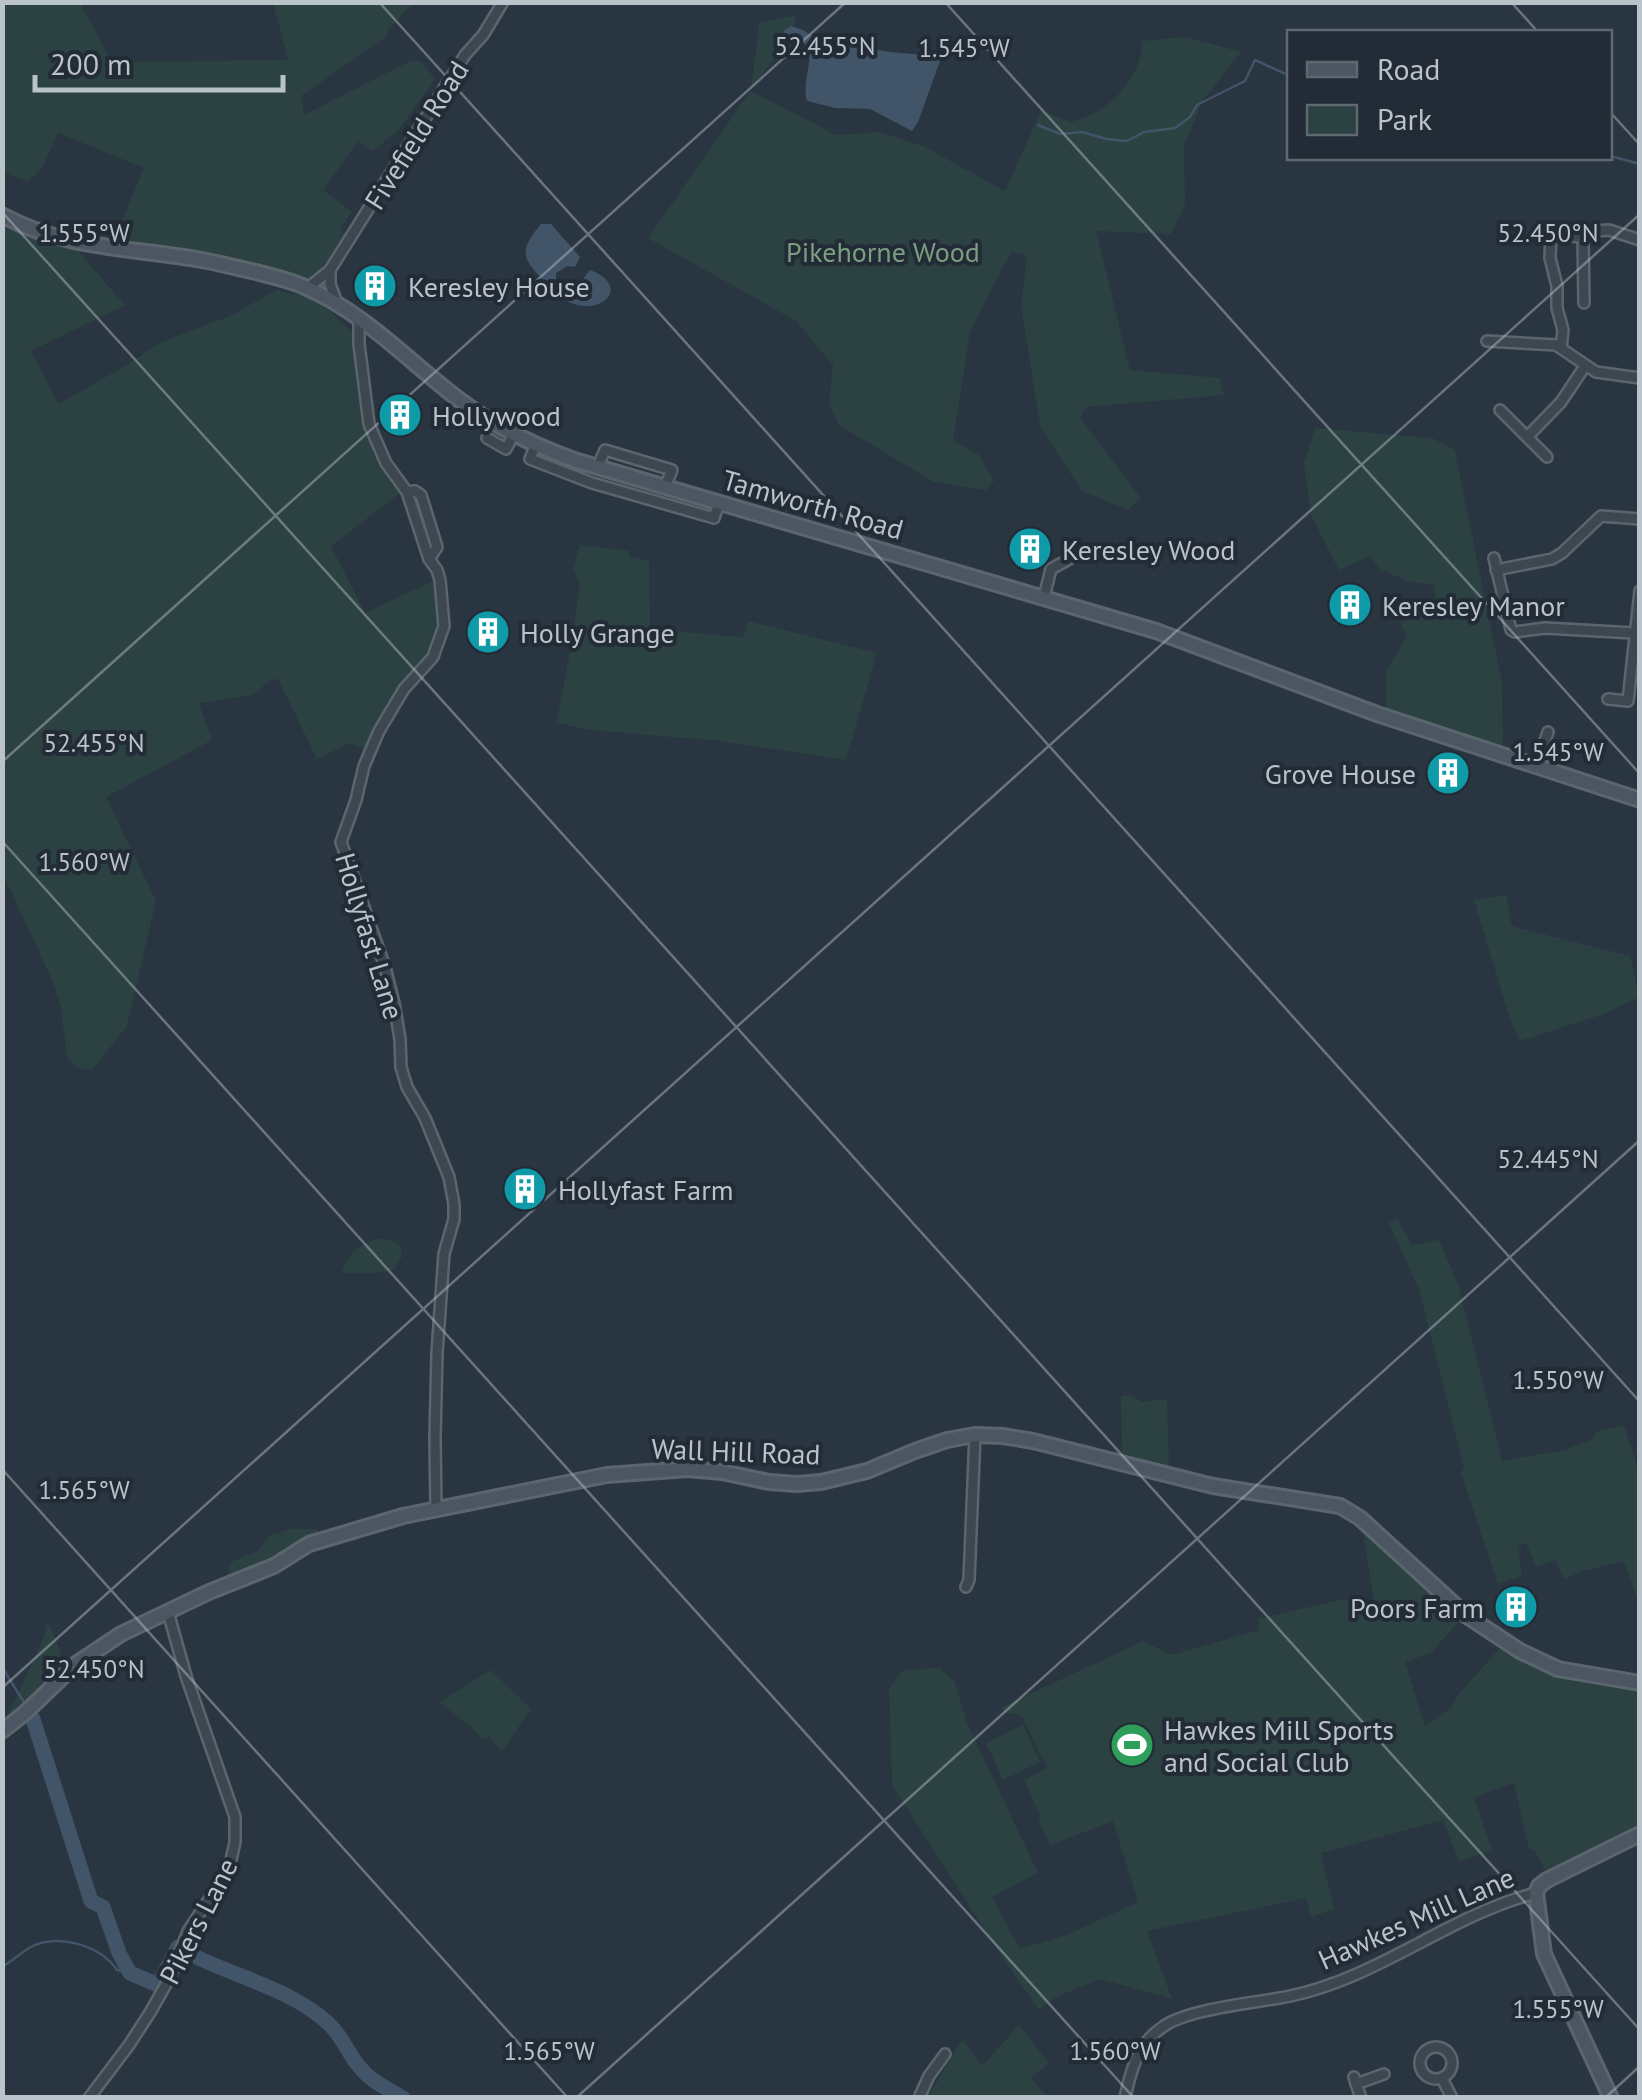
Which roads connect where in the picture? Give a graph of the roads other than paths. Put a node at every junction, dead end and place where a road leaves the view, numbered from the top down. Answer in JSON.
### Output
{"nodes":[{"id":1,"x":503,"y":2,"type":"edge"},
{"id":2,"x":2,"y":215,"type":"edge"},
{"id":3,"x":1538,"y":234,"type":"dead end"},
{"id":4,"x":1551,"y":234,"type":"junction"},
{"id":5,"x":1583,"y":237,"type":"junction"},
{"id":6,"x":1640,"y":240,"type":"edge"},
{"id":7,"x":330,"y":270,"type":"junction"},
{"id":8,"x":308,"y":288,"type":"junction"},
{"id":9,"x":337,"y":303,"type":"junction"},
{"id":10,"x":1584,"y":303,"type":"dead end"},
{"id":11,"x":359,"y":318,"type":"junction"},
{"id":12,"x":382,"y":336,"type":"junction"},
{"id":13,"x":1487,"y":342,"type":"dead end"},
{"id":14,"x":359,"y":344,"type":"junction"},
{"id":15,"x":1562,"y":348,"type":"junction"},
{"id":16,"x":1585,"y":366,"type":"junction"},
{"id":17,"x":1640,"y":378,"type":"edge"},
{"id":18,"x":1500,"y":410,"type":"dead end"},
{"id":19,"x":514,"y":434,"type":"junction"},
{"id":20,"x":1526,"y":437,"type":"junction"},
{"id":21,"x":487,"y":438,"type":"dead end"},
{"id":22,"x":536,"y":446,"type":"junction"},
{"id":23,"x":1547,"y":457,"type":"dead end"},
{"id":24,"x":719,"y":504,"type":"junction"},
{"id":25,"x":1640,"y":519,"type":"edge"},
{"id":26,"x":1073,"y":558,"type":"dead end"},
{"id":27,"x":1494,"y":558,"type":"dead end"},
{"id":28,"x":1496,"y":570,"type":"junction"},
{"id":29,"x":1640,"y":591,"type":"edge"},
{"id":30,"x":1044,"y":597,"type":"junction"},
{"id":31,"x":1634,"y":634,"type":"junction"},
{"id":32,"x":1608,"y":699,"type":"dead end"},
{"id":33,"x":1548,"y":732,"type":"dead end"},
{"id":34,"x":1536,"y":766,"type":"junction"},
{"id":35,"x":1640,"y":800,"type":"edge"},
{"id":36,"x":975,"y":1435,"type":"junction"},
{"id":37,"x":436,"y":1510,"type":"junction"},
{"id":38,"x":966,"y":1588,"type":"dead end"},
{"id":39,"x":168,"y":1612,"type":"junction"},
{"id":40,"x":1640,"y":1683,"type":"edge"},
{"id":41,"x":2,"y":1731,"type":"edge"},
{"id":42,"x":1640,"y":1834,"type":"edge"},
{"id":43,"x":1536,"y":1893,"type":"junction"},
{"id":44,"x":945,"y":2054,"type":"dead end"},
{"id":45,"x":1384,"y":2074,"type":"dead end"},
{"id":46,"x":1442,"y":2078,"type":"dead end"},
{"id":47,"x":89,"y":2098,"type":"edge"},
{"id":48,"x":919,"y":2098,"type":"edge"},
{"id":49,"x":1125,"y":2098,"type":"edge"},
{"id":50,"x":1361,"y":2098,"type":"edge"},
{"id":51,"x":1452,"y":2098,"type":"edge"},
{"id":52,"x":1611,"y":2098,"type":"edge"}],
"edges":[{"from":1,"to":7,"type":"street","name":"Fivefield Road"},
{"from":2,"to":8,"type":"street","name":"Tamworth Road"},
{"from":3,"to":4,"type":"street"},
{"from":4,"to":5,"type":"street"},
{"from":4,"to":15,"type":"street"},
{"from":5,"to":6,"type":"street"},
{"from":5,"to":10,"type":"street"},
{"from":7,"to":8,"type":"street","name":"Fivefield Road"},
{"from":7,"to":9,"type":"street"},
{"from":8,"to":9,"type":"street","name":"Tamworth Road"},
{"from":9,"to":11,"type":"street","name":"Tamworth Road"},
{"from":11,"to":12,"type":"street","name":"Tamworth Road"},
{"from":11,"to":14,"type":"street","name":"Hollyfast Lane"},
{"from":12,"to":14,"type":"street"},
{"from":12,"to":19,"type":"street","name":"Tamworth Road"},
{"from":13,"to":15,"type":"street"},
{"from":14,"to":37,"type":"street","name":"Hollyfast Lane"},
{"from":15,"to":16,"type":"street"},
{"from":16,"to":17,"type":"street"},
{"from":16,"to":20,"type":"street"},
{"from":18,"to":20,"type":"street"},
{"from":19,"to":21,"type":"street"},
{"from":19,"to":22,"type":"street","name":"Tamworth Road"},
{"from":20,"to":23,"type":"street"},
{"from":22,"to":24,"type":"street","name":"Tamworth Road"},
{"from":22,"to":24,"type":"street"},
{"from":24,"to":30,"type":"street","name":"Tamworth Road"},
{"from":25,"to":28,"type":"street"},
{"from":26,"to":30,"type":"street"},
{"from":27,"to":28,"type":"street"},
{"from":28,"to":31,"type":"street"},
{"from":29,"to":31,"type":"street"},
{"from":30,"to":34,"type":"street","name":"Tamworth Road"},
{"from":31,"to":32,"type":"street"},
{"from":33,"to":34,"type":"street"},
{"from":34,"to":35,"type":"street","name":"Tamworth Road"},
{"from":36,"to":37,"type":"street","name":"Wall Hill Road"},
{"from":36,"to":38,"type":"street"},
{"from":36,"to":40,"type":"street","name":"Wall Hill Road"},
{"from":37,"to":39,"type":"street","name":"Wall Hill Road"},
{"from":39,"to":41,"type":"street","name":"Wall Hill Road"},
{"from":39,"to":47,"type":"street","name":"Pikers Lane"},
{"from":42,"to":43,"type":"street","name":"Hawkes Mill Lane"},
{"from":43,"to":49,"type":"street","name":"Hawkes Mill Lane"},
{"from":43,"to":52,"type":"street"},
{"from":44,"to":48,"type":"street"},
{"from":45,"to":50,"type":"street"},
{"from":46,"to":51,"type":"street"}]}
